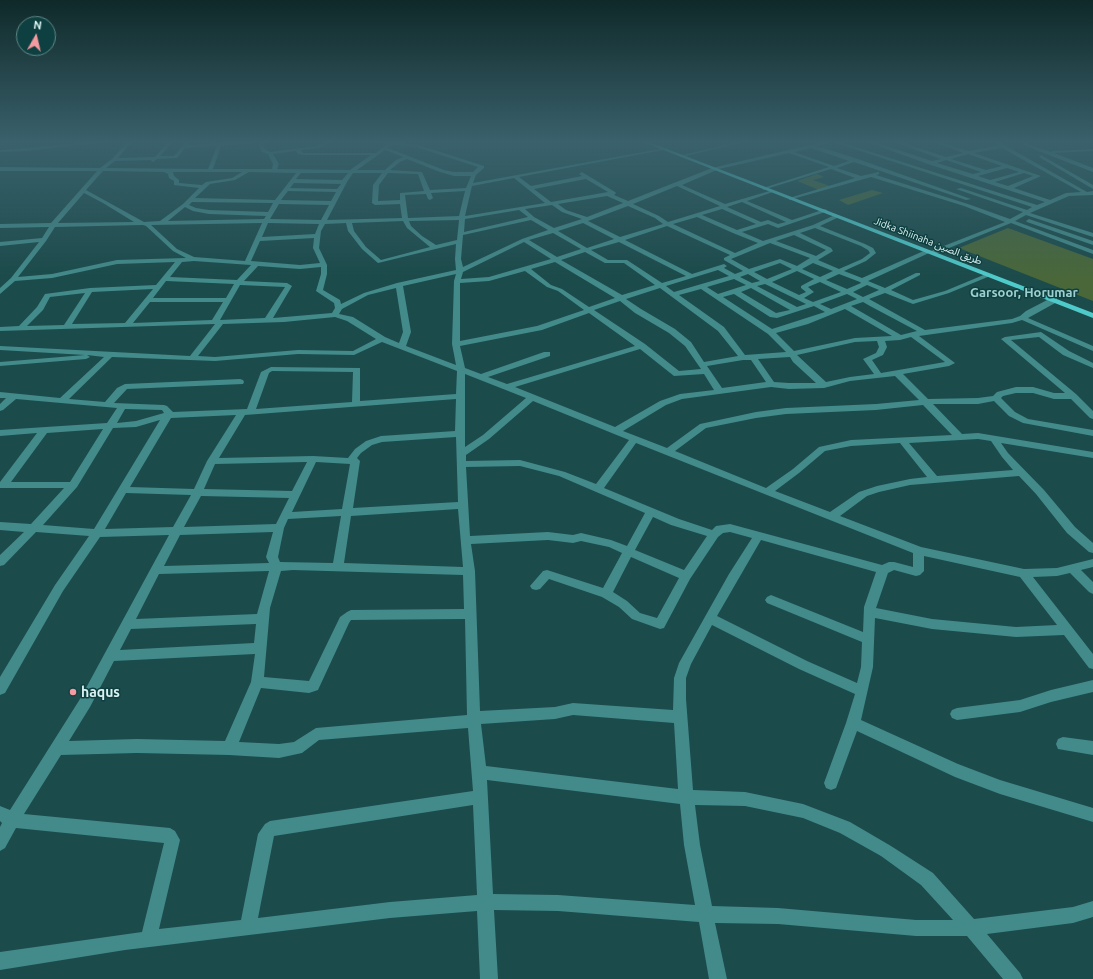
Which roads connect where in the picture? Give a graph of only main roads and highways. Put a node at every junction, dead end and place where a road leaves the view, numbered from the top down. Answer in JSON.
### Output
{"nodes":[{"id":1,"x":762,"y":188,"type":"edge"},
{"id":2,"x":1093,"y":316,"type":"edge"}],
"edges":[{"from":1,"to":2,"type":"main road","name":"Jidka Shiinaha طريق الصين"}]}
